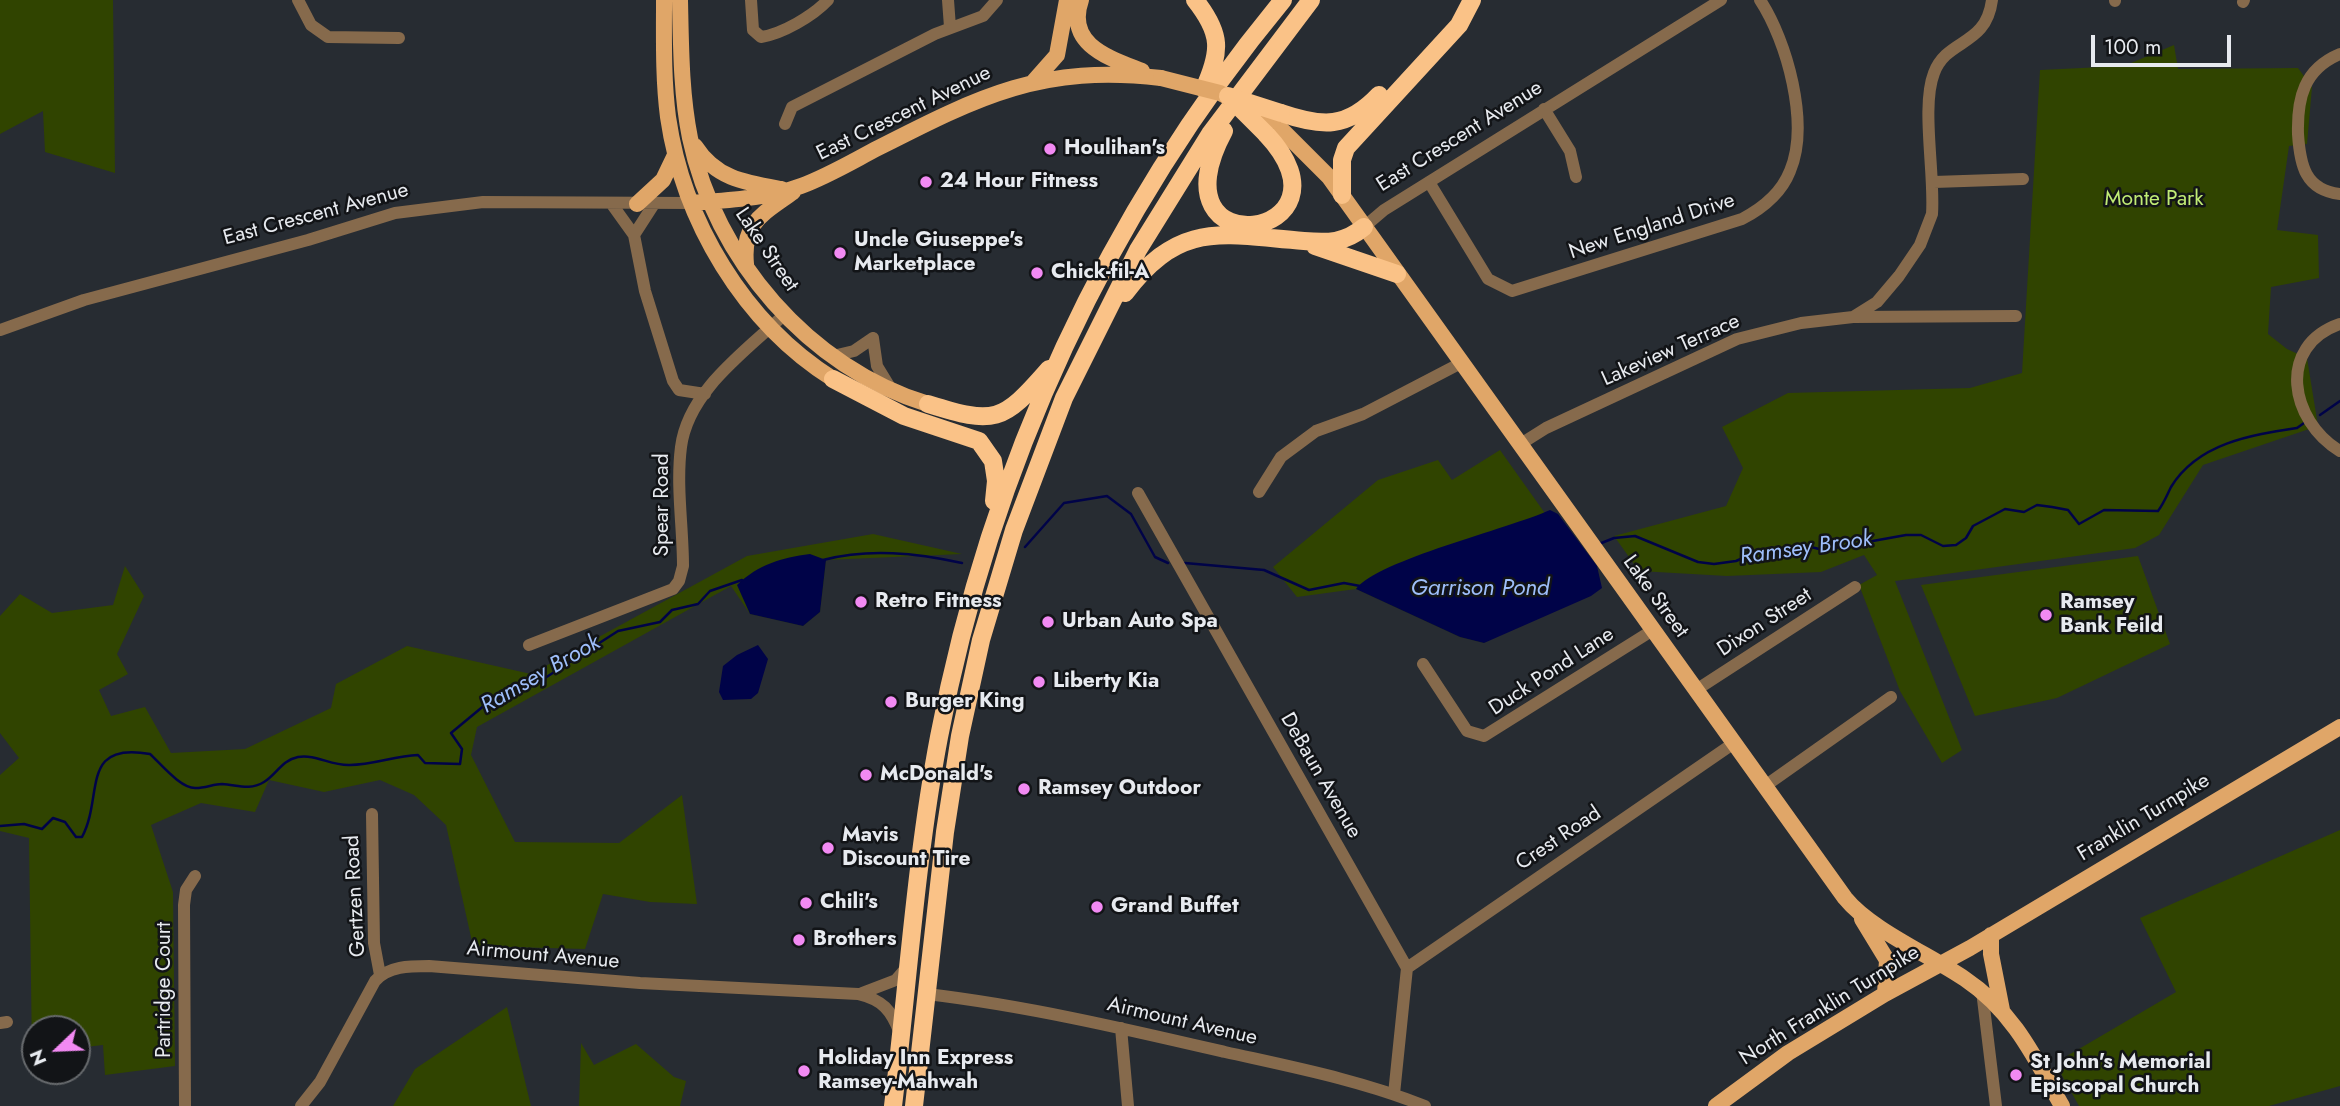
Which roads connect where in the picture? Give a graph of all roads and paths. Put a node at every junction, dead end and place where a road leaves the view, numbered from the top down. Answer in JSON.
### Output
{"nodes":[{"id":1,"x":298,"y":0,"type":"edge"},
{"id":2,"x":664,"y":0,"type":"edge"},
{"id":3,"x":680,"y":0,"type":"edge"},
{"id":4,"x":751,"y":0,"type":"edge"},
{"id":5,"x":828,"y":0,"type":"edge"},
{"id":6,"x":948,"y":0,"type":"edge"},
{"id":7,"x":997,"y":0,"type":"edge"},
{"id":8,"x":1067,"y":0,"type":"edge"},
{"id":9,"x":1081,"y":0,"type":"edge"},
{"id":10,"x":1195,"y":0,"type":"edge"},
{"id":11,"x":1283,"y":0,"type":"edge"},
{"id":12,"x":1460,"y":0,"type":"edge"},
{"id":13,"x":1472,"y":0,"type":"edge"},
{"id":14,"x":1721,"y":0,"type":"edge"},
{"id":15,"x":1760,"y":0,"type":"edge"},
{"id":16,"x":1992,"y":0,"type":"edge"},
{"id":17,"x":1309,"y":4,"type":"edge"},
{"id":18,"x":950,"y":27,"type":"junction"},
{"id":19,"x":399,"y":38,"type":"dead end"},
{"id":20,"x":2340,"y":54,"type":"edge"},
{"id":21,"x":1259,"y":66,"type":"junction"},
{"id":22,"x":1161,"y":78,"type":"junction"},
{"id":23,"x":1034,"y":81,"type":"junction"},
{"id":24,"x":1228,"y":96,"type":"joint"},
{"id":25,"x":1544,"y":109,"type":"junction"},
{"id":26,"x":1274,"y":123,"type":"junction"},
{"id":27,"x":785,"y":124,"type":"dead end"},
{"id":28,"x":1186,"y":132,"type":"junction"},
{"id":29,"x":690,"y":138,"type":"junction"},
{"id":30,"x":675,"y":155,"type":"junction"},
{"id":31,"x":1576,"y":177,"type":"dead end"},
{"id":32,"x":2023,"y":179,"type":"dead end"},
{"id":33,"x":1429,"y":182,"type":"junction"},
{"id":34,"x":1934,"y":182,"type":"junction"},
{"id":35,"x":794,"y":188,"type":"junction"},
{"id":36,"x":2340,"y":194,"type":"edge"},
{"id":37,"x":1342,"y":195,"type":"junction"},
{"id":38,"x":710,"y":201,"type":"junction"},
{"id":39,"x":611,"y":203,"type":"junction"},
{"id":40,"x":691,"y":203,"type":"junction"},
{"id":41,"x":645,"y":204,"type":"junction"},
{"id":42,"x":1364,"y":227,"type":"junction"},
{"id":43,"x":634,"y":235,"type":"junction"},
{"id":44,"x":1302,"y":241,"type":"junction"},
{"id":45,"x":746,"y":266,"type":"junction"},
{"id":46,"x":1397,"y":274,"type":"junction"},
{"id":47,"x":785,"y":314,"type":"junction"},
{"id":48,"x":2015,"y":316,"type":"dead end"},
{"id":49,"x":1853,"y":317,"type":"junction"},
{"id":50,"x":2340,"y":324,"type":"edge"},
{"id":51,"x":1,"y":325,"type":"edge"},
{"id":52,"x":771,"y":328,"type":"junction"},
{"id":53,"x":1095,"y":332,"type":"junction"},
{"id":54,"x":833,"y":356,"type":"junction"},
{"id":55,"x":1060,"y":356,"type":"junction"},
{"id":56,"x":1461,"y":363,"type":"junction"},
{"id":57,"x":833,"y":379,"type":"joint"},
{"id":58,"x":892,"y":390,"type":"junction"},
{"id":59,"x":705,"y":394,"type":"junction"},
{"id":60,"x":928,"y":404,"type":"joint"},
{"id":61,"x":1519,"y":444,"type":"junction"},
{"id":62,"x":2340,"y":451,"type":"edge"},
{"id":63,"x":1259,"y":492,"type":"dead end"},
{"id":64,"x":1138,"y":493,"type":"dead end"},
{"id":65,"x":986,"y":549,"type":"junction"},
{"id":66,"x":1854,"y":587,"type":"dead end"},
{"id":67,"x":1653,"y":630,"type":"junction"},
{"id":68,"x":529,"y":645,"type":"dead end"},
{"id":69,"x":1423,"y":664,"type":"dead end"},
{"id":70,"x":1696,"y":690,"type":"junction"},
{"id":71,"x":1891,"y":697,"type":"dead end"},
{"id":72,"x":2340,"y":727,"type":"edge"},
{"id":73,"x":1734,"y":743,"type":"junction"},
{"id":74,"x":1765,"y":786,"type":"junction"},
{"id":75,"x":372,"y":814,"type":"dead end"},
{"id":76,"x":195,"y":876,"type":"dead end"},
{"id":77,"x":1854,"y":909,"type":"junction"},
{"id":78,"x":1991,"y":935,"type":"junction"},
{"id":79,"x":1970,"y":948,"type":"joint"},
{"id":80,"x":1939,"y":963,"type":"junction"},
{"id":81,"x":910,"y":964,"type":"junction"},
{"id":82,"x":1406,"y":968,"type":"junction"},
{"id":83,"x":380,"y":975,"type":"junction"},
{"id":84,"x":1982,"y":991,"type":"junction"},
{"id":85,"x":858,"y":994,"type":"junction"},
{"id":86,"x":1885,"y":994,"type":"junction"},
{"id":87,"x":927,"y":995,"type":"junction"},
{"id":88,"x":2002,"y":1010,"type":"junction"},
{"id":89,"x":1121,"y":1028,"type":"junction"},
{"id":90,"x":902,"y":1037,"type":"junction"},
{"id":91,"x":1394,"y":1094,"type":"junction"},
{"id":92,"x":185,"y":1106,"type":"edge"},
{"id":93,"x":301,"y":1106,"type":"edge"},
{"id":94,"x":893,"y":1106,"type":"edge"},
{"id":95,"x":914,"y":1106,"type":"edge"},
{"id":96,"x":1128,"y":1106,"type":"edge"},
{"id":97,"x":1424,"y":1106,"type":"edge"},
{"id":98,"x":1716,"y":1106,"type":"edge"},
{"id":99,"x":1996,"y":1106,"type":"edge"},
{"id":100,"x":2062,"y":1106,"type":"edge"}],
"edges":[{"from":1,"to":19,"type":"street"},
{"from":2,"to":30,"type":"main road","name":"Lake Street"},
{"from":3,"to":29,"type":"main road","name":"Lake Street"},
{"from":4,"to":5,"type":"street"},
{"from":6,"to":18,"type":"street"},
{"from":7,"to":18,"type":"street"},
{"from":8,"to":23,"type":"main road"},
{"from":9,"to":22,"type":"main road"},
{"from":10,"to":28,"type":"highway"},
{"from":11,"to":28,"type":"highway"},
{"from":12,"to":26,"type":"highway"},
{"from":13,"to":37,"type":"highway"},
{"from":14,"to":25,"type":"street","name":"East Crescent Avenue"},
{"from":15,"to":33,"type":"street","name":"New England Drive"},
{"from":16,"to":34,"type":"street","name":"Lakeview Terrace"},
{"from":17,"to":21,"type":"highway"},
{"from":18,"to":27,"type":"street"},
{"from":20,"to":36,"type":"street"},
{"from":21,"to":26,"type":"highway"},
{"from":21,"to":53,"type":"highway"},
{"from":22,"to":23,"type":"main road","name":"East Crescent Avenue"},
{"from":22,"to":24,"type":"main road","name":"East Crescent Avenue","bridge":true},
{"from":23,"to":35,"type":"main road","name":"East Crescent Avenue"},
{"from":24,"to":26,"type":"highway","bridge":true},
{"from":25,"to":31,"type":"street"},
{"from":25,"to":33,"type":"street","name":"East Crescent Avenue"},
{"from":26,"to":37,"type":"main road"},
{"from":28,"to":55,"type":"highway"},
{"from":29,"to":35,"type":"main road"},
{"from":29,"to":38,"type":"main road","name":"Lake Street"},
{"from":30,"to":40,"type":"main road","name":"Lake Street"},
{"from":30,"to":41,"type":"main road"},
{"from":32,"to":34,"type":"street"},
{"from":33,"to":42,"type":"street","name":"East Crescent Avenue"},
{"from":34,"to":49,"type":"street","name":"Lakeview Terrace"},
{"from":35,"to":38,"type":"main road","name":"East Crescent Avenue"},
{"from":35,"to":45,"type":"main road"},
{"from":37,"to":42,"type":"main road"},
{"from":38,"to":40,"type":"main road","name":"East Crescent Avenue"},
{"from":38,"to":45,"type":"main road","name":"Lake Street"},
{"from":39,"to":41,"type":"street","name":"East Crescent Avenue"},
{"from":39,"to":43,"type":"street"},
{"from":39,"to":51,"type":"street","name":"East Crescent Avenue"},
{"from":40,"to":41,"type":"street","name":"East Crescent Avenue"},
{"from":40,"to":52,"type":"main road","name":"Lake Street"},
{"from":41,"to":43,"type":"street"},
{"from":42,"to":44,"type":"highway"},
{"from":42,"to":46,"type":"main road","name":"Lake Street"},
{"from":43,"to":59,"type":"street"},
{"from":44,"to":46,"type":"highway"},
{"from":44,"to":53,"type":"highway"},
{"from":45,"to":47,"type":"main road","name":"Lake Street"},
{"from":46,"to":56,"type":"main road","name":"Lake Street"},
{"from":47,"to":52,"type":"street","name":"Spear Road"},
{"from":47,"to":54,"type":"main road","name":"Lake Street"},
{"from":48,"to":49,"type":"street"},
{"from":49,"to":61,"type":"street","name":"Lakeview Terrace"},
{"from":50,"to":62,"type":"street"},
{"from":52,"to":57,"type":"main road","name":"Lake Street"},
{"from":52,"to":59,"type":"street","name":"Spear Road"},
{"from":53,"to":87,"type":"highway"},
{"from":54,"to":58,"type":"main road","name":"Lake Street"},
{"from":54,"to":58,"type":"street"},
{"from":55,"to":60,"type":"highway"},
{"from":55,"to":65,"type":"highway"},
{"from":56,"to":61,"type":"main road","name":"Lake Street"},
{"from":56,"to":63,"type":"street"},
{"from":57,"to":65,"type":"highway"},
{"from":58,"to":60,"type":"main road","name":"Lake Street"},
{"from":59,"to":68,"type":"street","name":"Spear Road"},
{"from":61,"to":67,"type":"main road","name":"Lake Street"},
{"from":64,"to":82,"type":"street","name":"DeBaun Avenue"},
{"from":65,"to":81,"type":"highway"},
{"from":66,"to":70,"type":"street","name":"Dixon Street"},
{"from":67,"to":69,"type":"street","name":"Duck Pond Lane"},
{"from":67,"to":70,"type":"main road","name":"Lake Street"},
{"from":70,"to":73,"type":"main road","name":"Lake Street"},
{"from":71,"to":74,"type":"street"},
{"from":72,"to":78,"type":"main road","name":"Franklin Turnpike"},
{"from":73,"to":74,"type":"main road","name":"Lake Street"},
{"from":73,"to":82,"type":"street","name":"Crest Road"},
{"from":74,"to":77,"type":"main road","name":"Lake Street"},
{"from":75,"to":83,"type":"street","name":"Gertzen Road"},
{"from":76,"to":92,"type":"street","name":"Partridge Court"},
{"from":77,"to":80,"type":"main road","name":"Lake Street"},
{"from":77,"to":86,"type":"main road"},
{"from":78,"to":79,"type":"main road","name":"Franklin Turnpike"},
{"from":78,"to":88,"type":"main road"},
{"from":79,"to":80,"type":"main road","name":"North Franklin Turnpike"},
{"from":80,"to":84,"type":"main road","name":"Lake Street"},
{"from":80,"to":86,"type":"main road","name":"North Franklin Turnpike"},
{"from":81,"to":85,"type":"street","name":"Airmount Avenue"},
{"from":81,"to":90,"type":"highway"},
{"from":82,"to":91,"type":"street"},
{"from":83,"to":85,"type":"street","name":"Airmount Avenue"},
{"from":83,"to":93,"type":"street"},
{"from":84,"to":88,"type":"main road","name":"Lake Street"},
{"from":84,"to":99,"type":"street"},
{"from":85,"to":90,"type":"street","name":"Airmount Avenue"},
{"from":86,"to":98,"type":"main road","name":"North Franklin Turnpike"},
{"from":87,"to":89,"type":"street","name":"Airmount Avenue"},
{"from":87,"to":95,"type":"highway"},
{"from":88,"to":100,"type":"main road","name":"Lake Street"},
{"from":89,"to":91,"type":"street","name":"Airmount Avenue"},
{"from":89,"to":96,"type":"street"},
{"from":90,"to":94,"type":"highway"},
{"from":91,"to":97,"type":"street","name":"Airmount Avenue"}]}
